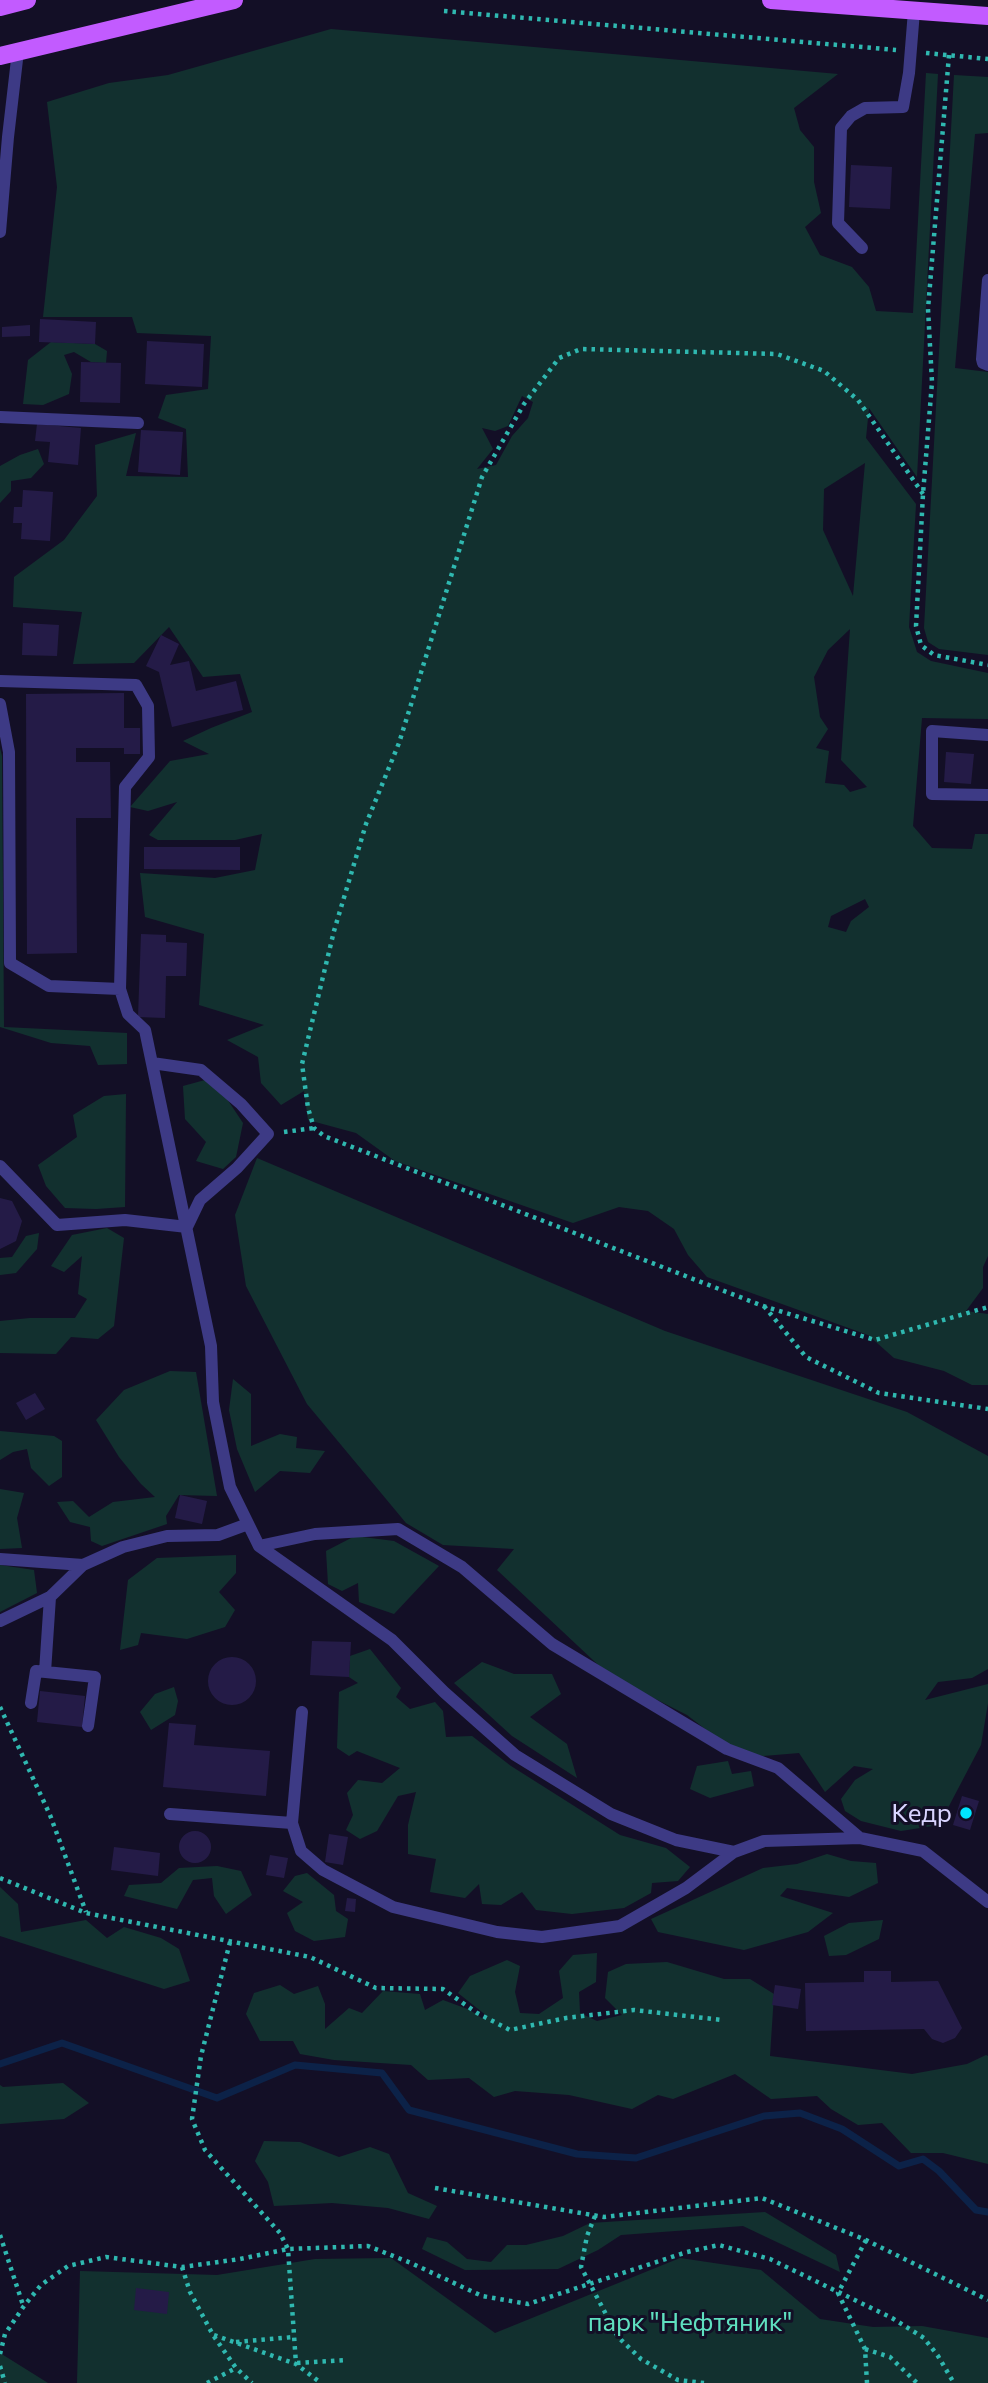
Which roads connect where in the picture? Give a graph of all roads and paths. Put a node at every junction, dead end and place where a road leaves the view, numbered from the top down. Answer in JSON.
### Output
{"nodes":[{"id":1,"x":27,"y":0,"type":"edge"},
{"id":2,"x":234,"y":0,"type":"edge"},
{"id":3,"x":771,"y":0,"type":"edge"},
{"id":4,"x":0,"y":6,"type":"edge"},
{"id":5,"x":914,"y":10,"type":"junction"},
{"id":6,"x":444,"y":11,"type":"dead end"},
{"id":7,"x":988,"y":16,"type":"edge"},
{"id":8,"x":18,"y":51,"type":"junction"},
{"id":9,"x":911,"y":51,"type":"junction"},
{"id":10,"x":949,"y":55,"type":"junction"},
{"id":11,"x":0,"y":56,"type":"edge"},
{"id":12,"x":988,"y":59,"type":"edge"},
{"id":13,"x":0,"y":232,"type":"edge"},
{"id":14,"x":862,"y":248,"type":"dead end"},
{"id":15,"x":988,"y":280,"type":"edge"},
{"id":16,"x":988,"y":365,"type":"edge"},
{"id":17,"x":0,"y":418,"type":"edge"},
{"id":18,"x":138,"y":424,"type":"dead end"},
{"id":19,"x":922,"y":494,"type":"junction"},
{"id":20,"x":988,"y":665,"type":"edge"},
{"id":21,"x":0,"y":681,"type":"edge"},
{"id":22,"x":0,"y":704,"type":"edge"},
{"id":23,"x":988,"y":735,"type":"edge"},
{"id":24,"x":988,"y":795,"type":"edge"},
{"id":25,"x":120,"y":989,"type":"junction"},
{"id":26,"x":152,"y":1063,"type":"junction"},
{"id":27,"x":314,"y":1128,"type":"junction"},
{"id":28,"x":268,"y":1133,"type":"junction"},
{"id":29,"x":0,"y":1166,"type":"edge"},
{"id":30,"x":187,"y":1227,"type":"junction"},
{"id":31,"x":763,"y":1306,"type":"junction"},
{"id":32,"x":988,"y":1307,"type":"edge"},
{"id":33,"x":988,"y":1409,"type":"edge"},
{"id":34,"x":248,"y":1524,"type":"junction"},
{"id":35,"x":259,"y":1546,"type":"junction"},
{"id":36,"x":0,"y":1559,"type":"edge"},
{"id":37,"x":83,"y":1565,"type":"junction"},
{"id":38,"x":50,"y":1597,"type":"junction"},
{"id":39,"x":0,"y":1621,"type":"edge"},
{"id":40,"x":45,"y":1672,"type":"junction"},
{"id":41,"x":31,"y":1703,"type":"dead end"},
{"id":42,"x":0,"y":1706,"type":"edge"},
{"id":43,"x":302,"y":1712,"type":"dead end"},
{"id":44,"x":88,"y":1726,"type":"dead end"},
{"id":45,"x":170,"y":1814,"type":"dead end"},
{"id":46,"x":292,"y":1823,"type":"junction"},
{"id":47,"x":860,"y":1838,"type":"junction"},
{"id":48,"x":734,"y":1852,"type":"junction"},
{"id":49,"x":0,"y":1878,"type":"edge"},
{"id":50,"x":988,"y":1902,"type":"edge"},
{"id":51,"x":86,"y":1913,"type":"junction"},
{"id":52,"x":230,"y":1942,"type":"junction"},
{"id":53,"x":722,"y":2020,"type":"dead end"},
{"id":54,"x":435,"y":2188,"type":"dead end"},
{"id":55,"x":595,"y":2216,"type":"junction"},
{"id":56,"x":0,"y":2235,"type":"edge"},
{"id":57,"x":866,"y":2240,"type":"junction"},
{"id":58,"x":288,"y":2249,"type":"junction"},
{"id":59,"x":182,"y":2267,"type":"junction"},
{"id":60,"x":589,"y":2284,"type":"junction"},
{"id":61,"x":838,"y":2293,"type":"junction"},
{"id":62,"x":988,"y":2300,"type":"edge"},
{"id":63,"x":24,"y":2306,"type":"junction"},
{"id":64,"x":214,"y":2335,"type":"junction"},
{"id":65,"x":294,"y":2337,"type":"junction"},
{"id":66,"x":233,"y":2342,"type":"junction"},
{"id":67,"x":865,"y":2349,"type":"junction"},
{"id":68,"x":0,"y":2354,"type":"edge"},
{"id":69,"x":346,"y":2360,"type":"dead end"},
{"id":70,"x":296,"y":2364,"type":"junction"},
{"id":71,"x":0,"y":2366,"type":"edge"},
{"id":72,"x":236,"y":2368,"type":"junction"},
{"id":73,"x":5,"y":2383,"type":"edge"},
{"id":74,"x":207,"y":2383,"type":"edge"},
{"id":75,"x":252,"y":2383,"type":"edge"},
{"id":76,"x":321,"y":2383,"type":"edge"},
{"id":77,"x":704,"y":2383,"type":"edge"},
{"id":78,"x":867,"y":2383,"type":"edge"},
{"id":79,"x":917,"y":2383,"type":"edge"},
{"id":80,"x":954,"y":2383,"type":"edge"}],
"edges":[{"from":1,"to":4,"type":"main road"},
{"from":2,"to":8,"type":"main road"},
{"from":3,"to":5,"type":"main road"},
{"from":5,"to":7,"type":"main road"},
{"from":5,"to":9,"type":"lane"},
{"from":6,"to":9,"type":"path"},
{"from":8,"to":11,"type":"main road"},
{"from":8,"to":13,"type":"lane"},
{"from":9,"to":10,"type":"path"},
{"from":9,"to":14,"type":"lane"},
{"from":10,"to":12,"type":"path"},
{"from":10,"to":19,"type":"path"},
{"from":15,"to":16,"type":"lane"},
{"from":17,"to":18,"type":"lane"},
{"from":19,"to":20,"type":"path"},
{"from":19,"to":27,"type":"path"},
{"from":21,"to":25,"type":"lane"},
{"from":22,"to":25,"type":"lane"},
{"from":23,"to":24,"type":"lane"},
{"from":25,"to":26,"type":"lane"},
{"from":26,"to":28,"type":"lane"},
{"from":26,"to":30,"type":"lane"},
{"from":27,"to":28,"type":"path"},
{"from":27,"to":31,"type":"path"},
{"from":28,"to":30,"type":"lane"},
{"from":29,"to":30,"type":"lane"},
{"from":30,"to":34,"type":"lane"},
{"from":31,"to":32,"type":"path"},
{"from":31,"to":33,"type":"path"},
{"from":34,"to":35,"type":"lane"},
{"from":34,"to":37,"type":"lane"},
{"from":35,"to":47,"type":"lane"},
{"from":35,"to":48,"type":"lane"},
{"from":36,"to":37,"type":"lane"},
{"from":37,"to":38,"type":"lane"},
{"from":38,"to":39,"type":"lane"},
{"from":38,"to":40,"type":"lane"},
{"from":40,"to":41,"type":"lane"},
{"from":40,"to":44,"type":"lane"},
{"from":42,"to":51,"type":"path"},
{"from":43,"to":46,"type":"lane"},
{"from":45,"to":46,"type":"lane"},
{"from":46,"to":48,"type":"lane"},
{"from":47,"to":48,"type":"lane"},
{"from":47,"to":50,"type":"lane"},
{"from":49,"to":51,"type":"path"},
{"from":51,"to":52,"type":"path"},
{"from":52,"to":53,"type":"path"},
{"from":52,"to":58,"type":"path"},
{"from":54,"to":55,"type":"path"},
{"from":55,"to":57,"type":"path"},
{"from":55,"to":60,"type":"path"},
{"from":56,"to":63,"type":"path"},
{"from":57,"to":61,"type":"path"},
{"from":57,"to":62,"type":"path"},
{"from":58,"to":59,"type":"path"},
{"from":58,"to":60,"type":"path"},
{"from":58,"to":65,"type":"path"},
{"from":59,"to":63,"type":"path"},
{"from":59,"to":64,"type":"path"},
{"from":60,"to":61,"type":"path"},
{"from":60,"to":77,"type":"path"},
{"from":61,"to":67,"type":"path"},
{"from":61,"to":80,"type":"path"},
{"from":63,"to":68,"type":"path"},
{"from":64,"to":66,"type":"path"},
{"from":64,"to":72,"type":"path"},
{"from":65,"to":66,"type":"path"},
{"from":65,"to":70,"type":"path"},
{"from":66,"to":70,"type":"path"},
{"from":67,"to":78,"type":"path"},
{"from":67,"to":79,"type":"path"},
{"from":69,"to":70,"type":"path"},
{"from":70,"to":76,"type":"path"},
{"from":71,"to":73,"type":"path"},
{"from":72,"to":74,"type":"path"},
{"from":72,"to":75,"type":"path"}]}
